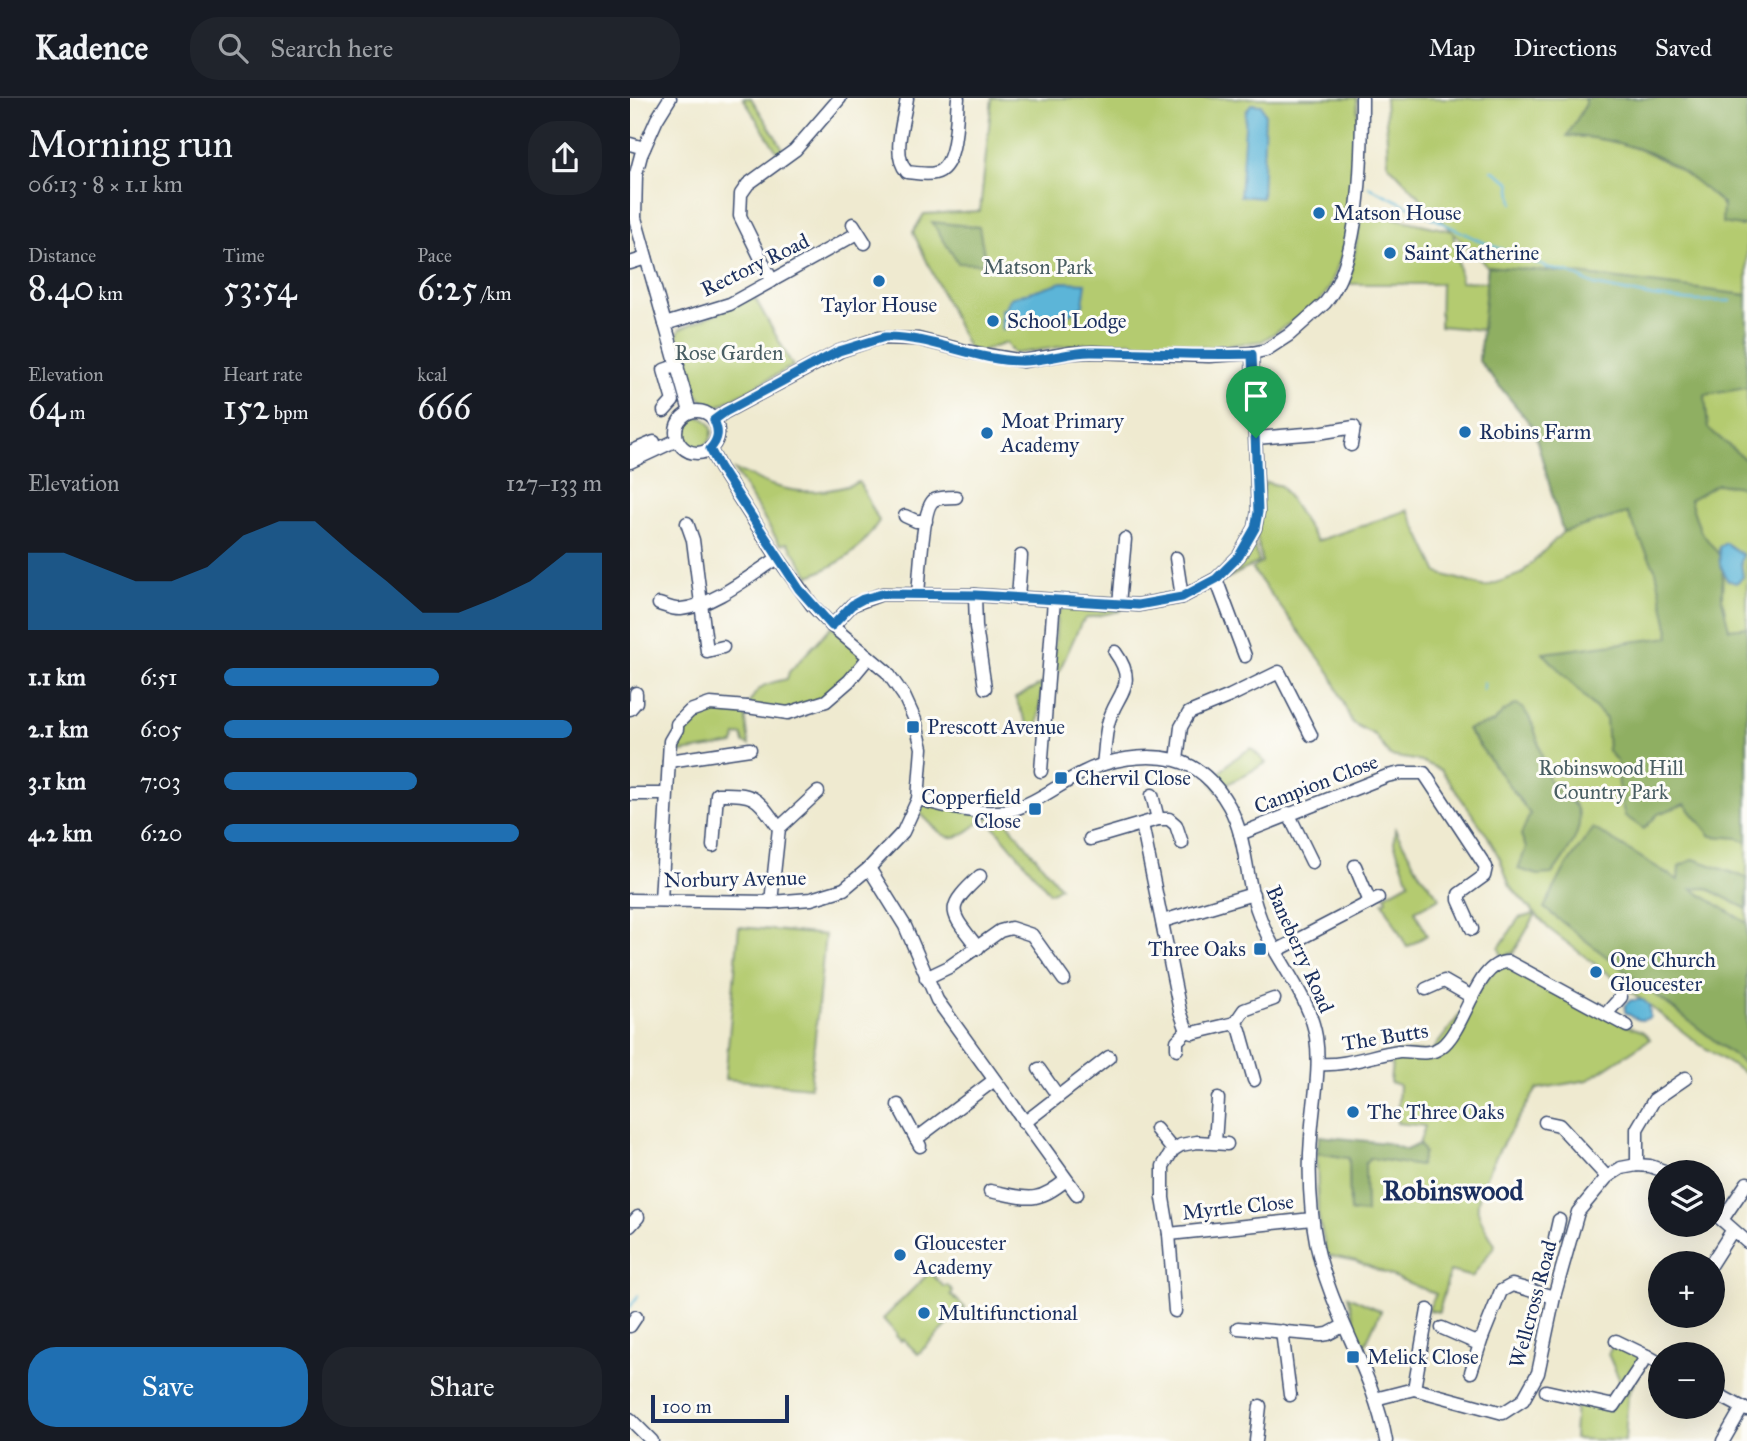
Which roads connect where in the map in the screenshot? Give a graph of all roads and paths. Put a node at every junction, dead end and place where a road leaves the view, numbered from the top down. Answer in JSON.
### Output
{"nodes":[{"id":1,"x":670,"y":98,"type":"edge"},
{"id":2,"x":840,"y":98,"type":"edge"},
{"id":3,"x":907,"y":98,"type":"edge"},
{"id":4,"x":958,"y":98,"type":"edge"},
{"id":5,"x":1362,"y":98,"type":"edge"},
{"id":6,"x":630,"y":144,"type":"edge"},
{"id":7,"x":644,"y":148,"type":"junction"},
{"id":8,"x":859,"y":233,"type":"dead end"},
{"id":9,"x":646,"y":258,"type":"junction"},
{"id":10,"x":630,"y":263,"type":"edge"},
{"id":11,"x":772,"y":281,"type":"junction"},
{"id":12,"x":665,"y":324,"type":"junction"},
{"id":13,"x":1252,"y":354,"type":"junction"},
{"id":14,"x":678,"y":365,"type":"junction"},
{"id":15,"x":664,"y":411,"type":"dead end"},
{"id":16,"x":690,"y":412,"type":"junction"},
{"id":17,"x":714,"y":420,"type":"junction"},
{"id":18,"x":1256,"y":438,"type":"junction"},
{"id":19,"x":677,"y":440,"type":"junction"},
{"id":20,"x":654,"y":442,"type":"dead end"},
{"id":21,"x":1351,"y":444,"type":"dead end"},
{"id":22,"x":710,"y":449,"type":"junction"},
{"id":23,"x":630,"y":452,"type":"edge"},
{"id":24,"x":630,"y":462,"type":"edge"},
{"id":25,"x":956,"y":496,"type":"dead end"},
{"id":26,"x":905,"y":516,"type":"dead end"},
{"id":27,"x":926,"y":521,"type":"junction"},
{"id":28,"x":687,"y":523,"type":"dead end"},
{"id":29,"x":1125,"y":539,"type":"dead end"},
{"id":30,"x":1021,"y":556,"type":"dead end"},
{"id":31,"x":778,"y":558,"type":"junction"},
{"id":32,"x":1176,"y":558,"type":"dead end"},
{"id":33,"x":1216,"y":579,"type":"junction"},
{"id":34,"x":918,"y":593,"type":"junction"},
{"id":35,"x":975,"y":595,"type":"junction"},
{"id":36,"x":1182,"y":597,"type":"junction"},
{"id":37,"x":1018,"y":598,"type":"junction"},
{"id":38,"x":1054,"y":600,"type":"junction"},
{"id":39,"x":700,"y":603,"type":"junction"},
{"id":40,"x":659,"y":604,"type":"dead end"},
{"id":41,"x":1119,"y":604,"type":"junction"},
{"id":42,"x":832,"y":626,"type":"junction"},
{"id":43,"x":723,"y":647,"type":"dead end"},
{"id":44,"x":1115,"y":652,"type":"dead end"},
{"id":45,"x":1245,"y":656,"type":"dead end"},
{"id":46,"x":869,"y":657,"type":"junction"},
{"id":47,"x":985,"y":688,"type":"dead end"},
{"id":48,"x":636,"y":693,"type":"dead end"},
{"id":49,"x":630,"y":709,"type":"edge"},
{"id":50,"x":1311,"y":735,"type":"dead end"},
{"id":51,"x":750,"y":749,"type":"dead end"},
{"id":52,"x":1177,"y":760,"type":"junction"},
{"id":53,"x":669,"y":761,"type":"junction"},
{"id":54,"x":1103,"y":764,"type":"junction"},
{"id":55,"x":1041,"y":771,"type":"dead end"},
{"id":56,"x":818,"y":793,"type":"dead end"},
{"id":57,"x":630,"y":794,"type":"edge"},
{"id":58,"x":666,"y":794,"type":"junction"},
{"id":59,"x":1152,"y":795,"type":"dead end"},
{"id":60,"x":918,"y":799,"type":"junction"},
{"id":61,"x":1288,"y":813,"type":"junction"},
{"id":62,"x":1158,"y":819,"type":"junction"},
{"id":63,"x":1142,"y":824,"type":"junction"},
{"id":64,"x":779,"y":828,"type":"junction"},
{"id":65,"x":1240,"y":834,"type":"junction"},
{"id":66,"x":1090,"y":839,"type":"dead end"},
{"id":67,"x":1182,"y":843,"type":"dead end"},
{"id":68,"x":713,"y":846,"type":"dead end"},
{"id":69,"x":1312,"y":862,"type":"dead end"},
{"id":70,"x":1355,"y":866,"type":"dead end"},
{"id":71,"x":869,"y":868,"type":"junction"},
{"id":72,"x":980,"y":876,"type":"dead end"},
{"id":73,"x":1253,"y":894,"type":"junction"},
{"id":74,"x":630,"y":900,"type":"edge"},
{"id":75,"x":661,"y":900,"type":"junction"},
{"id":76,"x":771,"y":902,"type":"junction"},
{"id":77,"x":1163,"y":921,"type":"junction"},
{"id":78,"x":1472,"y":929,"type":"dead end"},
{"id":79,"x":978,"y":948,"type":"junction"},
{"id":80,"x":1276,"y":951,"type":"junction"},
{"id":81,"x":926,"y":978,"type":"junction"},
{"id":82,"x":1064,"y":981,"type":"dead end"},
{"id":83,"x":1426,"y":989,"type":"dead end"},
{"id":84,"x":1472,"y":997,"type":"junction"},
{"id":85,"x":1621,"y":997,"type":"dead end"},
{"id":86,"x":1274,"y":999,"type":"dead end"},
{"id":87,"x":1606,"y":1014,"type":"junction"},
{"id":88,"x":1235,"y":1023,"type":"junction"},
{"id":89,"x":1627,"y":1026,"type":"dead end"},
{"id":90,"x":1187,"y":1031,"type":"junction"},
{"id":91,"x":1177,"y":1049,"type":"dead end"},
{"id":92,"x":1109,"y":1057,"type":"dead end"},
{"id":93,"x":1319,"y":1064,"type":"junction"},
{"id":94,"x":1039,"y":1069,"type":"dead end"},
{"id":95,"x":1686,"y":1078,"type":"dead end"},
{"id":96,"x":1254,"y":1080,"type":"dead end"},
{"id":97,"x":993,"y":1081,"type":"junction"},
{"id":98,"x":1058,"y":1096,"type":"junction"},
{"id":99,"x":1219,"y":1099,"type":"dead end"},
{"id":100,"x":898,"y":1105,"type":"dead end"},
{"id":101,"x":1545,"y":1122,"type":"dead end"},
{"id":102,"x":1024,"y":1123,"type":"junction"},
{"id":103,"x":1156,"y":1129,"type":"dead end"},
{"id":104,"x":1173,"y":1150,"type":"junction"},
{"id":105,"x":1637,"y":1165,"type":"junction"},
{"id":106,"x":1648,"y":1166,"type":"edge"},
{"id":107,"x":1607,"y":1177,"type":"junction"},
{"id":108,"x":1066,"y":1180,"type":"junction"},
{"id":109,"x":1747,"y":1183,"type":"edge"},
{"id":110,"x":990,"y":1191,"type":"dead end"},
{"id":111,"x":1077,"y":1194,"type":"dead end"},
{"id":112,"x":1725,"y":1208,"type":"edge"},
{"id":113,"x":1312,"y":1219,"type":"junction"},
{"id":114,"x":1725,"y":1224,"type":"edge"},
{"id":115,"x":1557,"y":1229,"type":"dead end"},
{"id":116,"x":1732,"y":1231,"type":"junction"},
{"id":117,"x":1572,"y":1232,"type":"junction"},
{"id":118,"x":1169,"y":1234,"type":"junction"},
{"id":119,"x":1747,"y":1242,"type":"edge"},
{"id":120,"x":1719,"y":1251,"type":"edge"},
{"id":121,"x":1554,"y":1297,"type":"junction"},
{"id":122,"x":1175,"y":1310,"type":"dead end"},
{"id":123,"x":1428,"y":1310,"type":"dead end"},
{"id":124,"x":1343,"y":1326,"type":"junction"},
{"id":125,"x":1238,"y":1328,"type":"dead end"},
{"id":126,"x":1442,"y":1328,"type":"dead end"},
{"id":127,"x":1282,"y":1331,"type":"junction"},
{"id":128,"x":1482,"y":1338,"type":"junction"},
{"id":129,"x":1616,"y":1341,"type":"dead end"},
{"id":130,"x":1647,"y":1356,"type":"joint"},
{"id":131,"x":1471,"y":1372,"type":"dead end"},
{"id":132,"x":1414,"y":1389,"type":"junction"},
{"id":133,"x":1545,"y":1391,"type":"dead end"},
{"id":134,"x":1290,"y":1395,"type":"dead end"},
{"id":135,"x":1375,"y":1399,"type":"junction"},
{"id":136,"x":1725,"y":1399,"type":"edge"},
{"id":137,"x":1260,"y":1406,"type":"dead end"},
{"id":138,"x":1744,"y":1409,"type":"edge"},
{"id":139,"x":630,"y":1419,"type":"edge"},
{"id":140,"x":652,"y":1441,"type":"edge"},
{"id":141,"x":1256,"y":1441,"type":"edge"},
{"id":142,"x":1386,"y":1441,"type":"edge"},
{"id":143,"x":1723,"y":1441,"type":"edge"}],
"edges":[{"from":1,"to":7,"type":"street"},
{"from":2,"to":11,"type":"street"},
{"from":3,"to":4,"type":"street"},
{"from":5,"to":13,"type":"street"},
{"from":6,"to":7,"type":"street"},
{"from":7,"to":9,"type":"street"},
{"from":8,"to":11,"type":"street","name":"Rectory Road"},
{"from":9,"to":10,"type":"street"},
{"from":9,"to":12,"type":"street"},
{"from":11,"to":12,"type":"street","name":"Rectory Road"},
{"from":12,"to":14,"type":"street"},
{"from":13,"to":17,"type":"street"},
{"from":13,"to":18,"type":"street"},
{"from":14,"to":15,"type":"street"},
{"from":14,"to":16,"type":"street"},
{"from":16,"to":17,"type":"street"},
{"from":16,"to":19,"type":"street"},
{"from":17,"to":22,"type":"street"},
{"from":18,"to":21,"type":"street"},
{"from":18,"to":33,"type":"street"},
{"from":19,"to":22,"type":"street"},
{"from":19,"to":24,"type":"street"},
{"from":20,"to":23,"type":"street"},
{"from":22,"to":31,"type":"street","name":"Norbury Avenue"},
{"from":25,"to":27,"type":"street"},
{"from":26,"to":27,"type":"street"},
{"from":27,"to":34,"type":"street"},
{"from":28,"to":39,"type":"street"},
{"from":29,"to":41,"type":"street"},
{"from":30,"to":37,"type":"street"},
{"from":31,"to":39,"type":"street"},
{"from":31,"to":42,"type":"street","name":"Norbury Avenue"},
{"from":32,"to":36,"type":"street"},
{"from":33,"to":36,"type":"street"},
{"from":33,"to":45,"type":"street"},
{"from":34,"to":35,"type":"street"},
{"from":34,"to":42,"type":"street"},
{"from":35,"to":37,"type":"street"},
{"from":35,"to":47,"type":"street"},
{"from":36,"to":41,"type":"street"},
{"from":37,"to":38,"type":"street"},
{"from":38,"to":41,"type":"street"},
{"from":38,"to":55,"type":"street"},
{"from":39,"to":40,"type":"street"},
{"from":39,"to":43,"type":"street"},
{"from":42,"to":46,"type":"street","name":"Norbury Avenue"},
{"from":44,"to":54,"type":"street"},
{"from":46,"to":53,"type":"street"},
{"from":46,"to":60,"type":"street","name":"Norbury Avenue"},
{"from":48,"to":49,"type":"street"},
{"from":50,"to":52,"type":"street"},
{"from":51,"to":53,"type":"street"},
{"from":52,"to":54,"type":"street","name":"Baneberry Road"},
{"from":52,"to":65,"type":"street","name":"Baneberry Road"},
{"from":53,"to":58,"type":"street"},
{"from":54,"to":60,"type":"street","name":"Baneberry Road"},
{"from":56,"to":64,"type":"street"},
{"from":57,"to":58,"type":"street"},
{"from":58,"to":75,"type":"street"},
{"from":59,"to":62,"type":"street"},
{"from":60,"to":71,"type":"street","name":"Norbury Avenue"},
{"from":61,"to":65,"type":"street","name":"Campion Close"},
{"from":61,"to":69,"type":"street"},
{"from":61,"to":78,"type":"street","name":"Campion Close"},
{"from":62,"to":63,"type":"street"},
{"from":62,"to":67,"type":"street"},
{"from":63,"to":66,"type":"street"},
{"from":63,"to":77,"type":"street"},
{"from":64,"to":68,"type":"street"},
{"from":64,"to":76,"type":"street"},
{"from":65,"to":73,"type":"street","name":"Baneberry Road"},
{"from":70,"to":80,"type":"street"},
{"from":71,"to":76,"type":"street","name":"Norbury Avenue"},
{"from":71,"to":81,"type":"street"},
{"from":72,"to":79,"type":"street"},
{"from":73,"to":77,"type":"street"},
{"from":73,"to":80,"type":"street","name":"Baneberry Road"},
{"from":74,"to":75,"type":"street","name":"Norbury Avenue"},
{"from":75,"to":76,"type":"street","name":"Norbury Avenue"},
{"from":77,"to":90,"type":"street"},
{"from":79,"to":81,"type":"street"},
{"from":79,"to":82,"type":"street"},
{"from":80,"to":93,"type":"street","name":"Baneberry Road"},
{"from":81,"to":97,"type":"street"},
{"from":83,"to":84,"type":"street","name":"The Butts"},
{"from":84,"to":87,"type":"street","name":"The Butts"},
{"from":84,"to":93,"type":"street","name":"The Butts"},
{"from":85,"to":87,"type":"street"},
{"from":86,"to":88,"type":"street"},
{"from":87,"to":89,"type":"street","name":"The Butts"},
{"from":88,"to":90,"type":"street"},
{"from":88,"to":96,"type":"street"},
{"from":90,"to":91,"type":"street"},
{"from":92,"to":98,"type":"street"},
{"from":93,"to":113,"type":"street","name":"Baneberry Road"},
{"from":94,"to":98,"type":"street"},
{"from":95,"to":105,"type":"street"},
{"from":97,"to":100,"type":"street"},
{"from":97,"to":102,"type":"street"},
{"from":98,"to":102,"type":"street"},
{"from":99,"to":104,"type":"street"},
{"from":101,"to":107,"type":"street"},
{"from":102,"to":108,"type":"street"},
{"from":103,"to":104,"type":"street"},
{"from":104,"to":118,"type":"street","name":"Myrtle Close"},
{"from":105,"to":106,"type":"street"},
{"from":105,"to":107,"type":"street","name":"Wellcross Road"},
{"from":107,"to":117,"type":"street","name":"Wellcross Road"},
{"from":108,"to":110,"type":"street"},
{"from":108,"to":111,"type":"street"},
{"from":109,"to":112,"type":"street"},
{"from":113,"to":118,"type":"street","name":"Myrtle Close"},
{"from":113,"to":124,"type":"street","name":"Baneberry Road"},
{"from":114,"to":116,"type":"street"},
{"from":115,"to":117,"type":"street"},
{"from":116,"to":119,"type":"street"},
{"from":116,"to":120,"type":"street"},
{"from":117,"to":121,"type":"street","name":"Wellcross Road"},
{"from":118,"to":122,"type":"street","name":"Myrtle Close"},
{"from":121,"to":128,"type":"street"},
{"from":121,"to":132,"type":"street","name":"Wellcross Road"},
{"from":123,"to":132,"type":"street"},
{"from":124,"to":127,"type":"street"},
{"from":124,"to":135,"type":"street","name":"Baneberry Road"},
{"from":125,"to":127,"type":"street"},
{"from":126,"to":128,"type":"street"},
{"from":127,"to":134,"type":"street"},
{"from":128,"to":131,"type":"street"},
{"from":129,"to":130,"type":"street"},
{"from":130,"to":133,"type":"street"},
{"from":132,"to":135,"type":"street","name":"Wellcross Road"},
{"from":135,"to":142,"type":"street","name":"Baneberry Road"},
{"from":136,"to":138,"type":"street"},
{"from":137,"to":141,"type":"street"},
{"from":138,"to":143,"type":"street"},
{"from":139,"to":140,"type":"street"}]}
